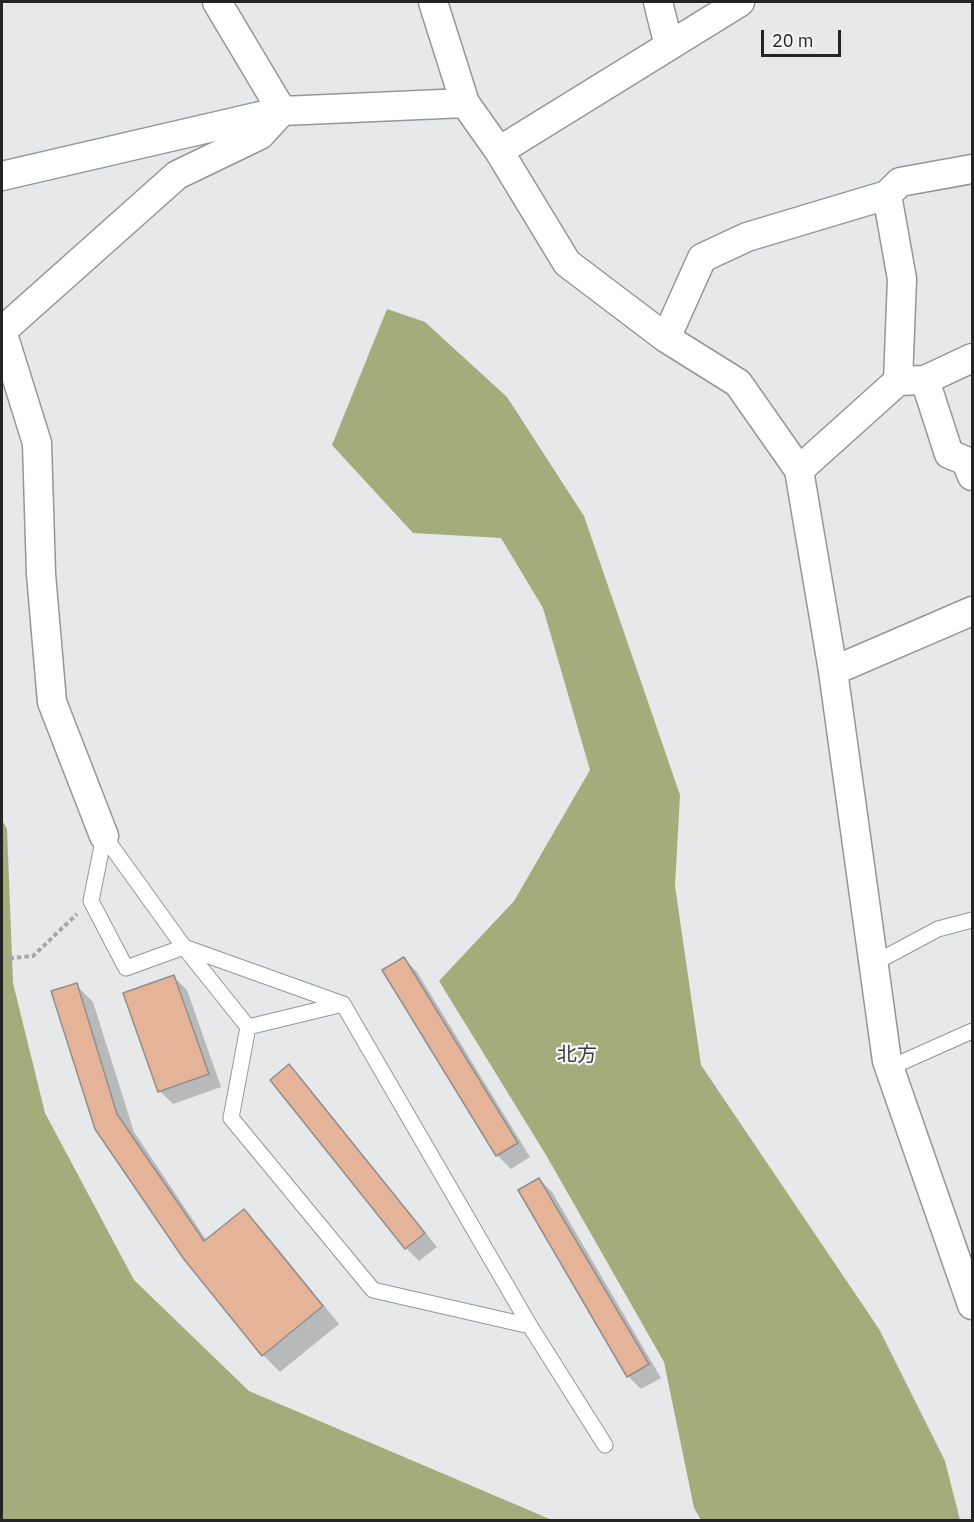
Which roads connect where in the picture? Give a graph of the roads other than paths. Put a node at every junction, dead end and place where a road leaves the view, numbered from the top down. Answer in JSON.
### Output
{"nodes":[{"id":1,"x":217,"y":2,"type":"edge"},
{"id":2,"x":433,"y":2,"type":"edge"},
{"id":3,"x":658,"y":2,"type":"edge"},
{"id":4,"x":740,"y":2,"type":"edge"},
{"id":5,"x":669,"y":46,"type":"junction"},
{"id":6,"x":465,"y":103,"type":"junction"},
{"id":7,"x":282,"y":111,"type":"junction"},
{"id":8,"x":499,"y":151,"type":"junction"},
{"id":9,"x":972,"y":169,"type":"edge"},
{"id":10,"x":2,"y":176,"type":"edge"},
{"id":11,"x":887,"y":195,"type":"junction"},
{"id":12,"x":666,"y":338,"type":"junction"},
{"id":13,"x":972,"y":358,"type":"edge"},
{"id":14,"x":912,"y":380,"type":"junction"},
{"id":15,"x":800,"y":470,"type":"junction"},
{"id":16,"x":972,"y":476,"type":"edge"},
{"id":17,"x":972,"y":611,"type":"edge"},
{"id":18,"x":833,"y":671,"type":"junction"},
{"id":19,"x":104,"y":836,"type":"junction"},
{"id":20,"x":972,"y":920,"type":"edge"},
{"id":21,"x":184,"y":947,"type":"junction"},
{"id":22,"x":873,"y":961,"type":"junction"},
{"id":23,"x":343,"y":1004,"type":"junction"},
{"id":24,"x":248,"y":1027,"type":"junction"},
{"id":25,"x":972,"y":1031,"type":"edge"},
{"id":26,"x":889,"y":1068,"type":"junction"},
{"id":27,"x":972,"y":1305,"type":"edge"},
{"id":28,"x":531,"y":1326,"type":"junction"},
{"id":29,"x":605,"y":1445,"type":"dead end"}],
"edges":[{"from":1,"to":7,"type":"street"},
{"from":2,"to":6,"type":"street"},
{"from":3,"to":5,"type":"street"},
{"from":4,"to":5,"type":"street"},
{"from":5,"to":8,"type":"street"},
{"from":6,"to":7,"type":"street"},
{"from":6,"to":8,"type":"street"},
{"from":7,"to":10,"type":"street"},
{"from":7,"to":19,"type":"street"},
{"from":8,"to":12,"type":"street"},
{"from":9,"to":11,"type":"street"},
{"from":11,"to":12,"type":"street"},
{"from":11,"to":14,"type":"street"},
{"from":12,"to":15,"type":"street"},
{"from":13,"to":14,"type":"street"},
{"from":14,"to":15,"type":"street"},
{"from":14,"to":16,"type":"street"},
{"from":15,"to":18,"type":"street"},
{"from":17,"to":18,"type":"street"},
{"from":18,"to":22,"type":"street"},
{"from":19,"to":21,"type":"lane"},
{"from":19,"to":21,"type":"lane"},
{"from":20,"to":22,"type":"lane"},
{"from":21,"to":23,"type":"lane"},
{"from":21,"to":24,"type":"lane"},
{"from":22,"to":26,"type":"street"},
{"from":23,"to":24,"type":"lane"},
{"from":23,"to":28,"type":"lane"},
{"from":24,"to":28,"type":"lane"},
{"from":25,"to":26,"type":"lane"},
{"from":26,"to":27,"type":"street"},
{"from":28,"to":29,"type":"lane"}]}
